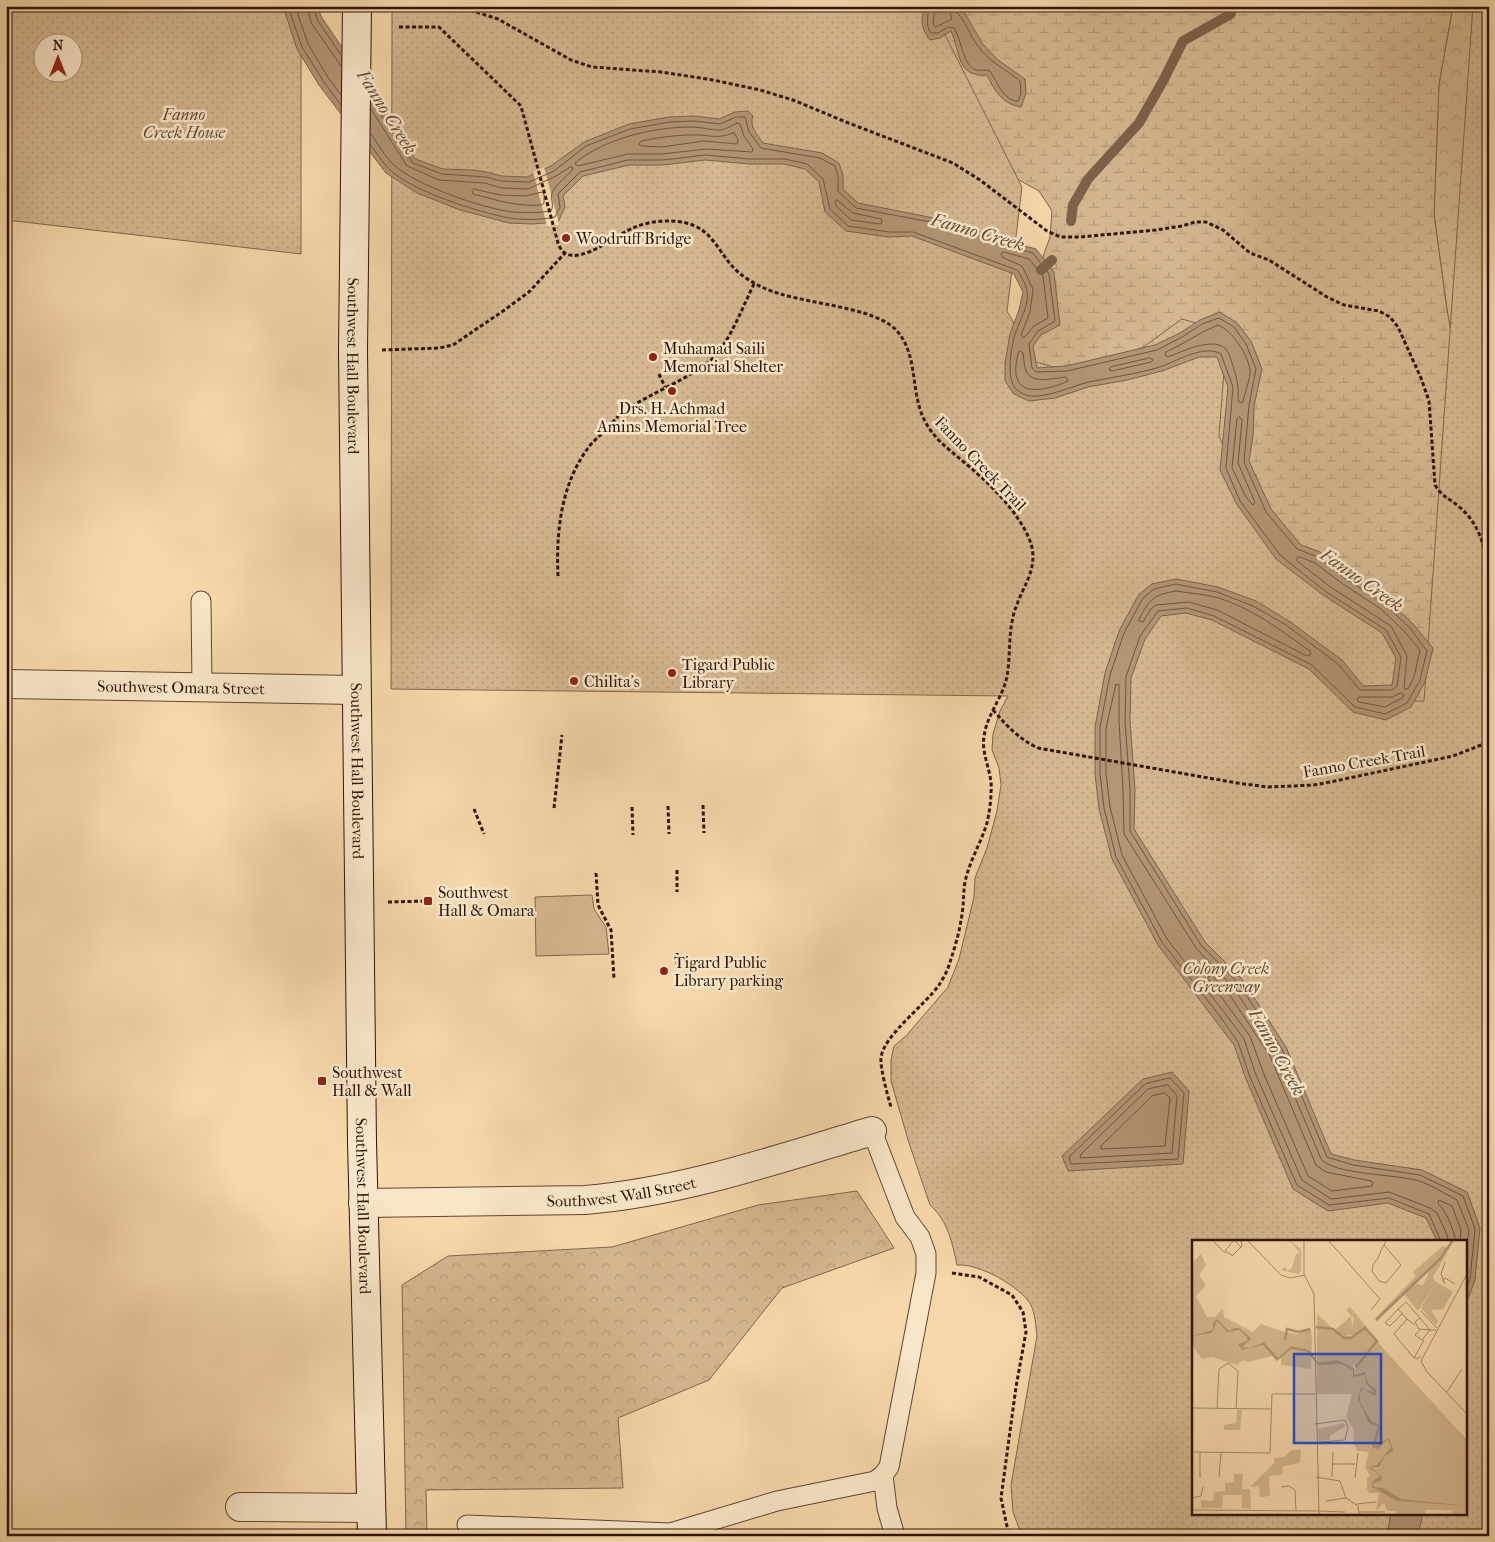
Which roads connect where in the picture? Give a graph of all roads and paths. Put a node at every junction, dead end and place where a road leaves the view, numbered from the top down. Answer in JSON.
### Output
{"nodes":[{"id":1,"x":358,"y":6,"type":"edge"},
{"id":2,"x":451,"y":6,"type":"edge"},
{"id":3,"x":399,"y":27,"type":"dead end"},
{"id":4,"x":565,"y":253,"type":"junction"},
{"id":5,"x":754,"y":284,"type":"junction"},
{"id":6,"x":353,"y":351,"type":"junction"},
{"id":7,"x":659,"y":374,"type":"dead end"},
{"id":8,"x":665,"y":387,"type":"junction"},
{"id":9,"x":1489,"y":568,"type":"edge"},
{"id":10,"x":558,"y":576,"type":"dead end"},
{"id":11,"x":201,"y":601,"type":"dead end"},
{"id":12,"x":6,"y":684,"type":"edge"},
{"id":13,"x":202,"y":688,"type":"junction"},
{"id":14,"x":356,"y":690,"type":"junction"},
{"id":15,"x":993,"y":710,"type":"junction"},
{"id":16,"x":562,"y":735,"type":"dead end"},
{"id":17,"x":1489,"y":742,"type":"edge"},
{"id":18,"x":703,"y":805,"type":"dead end"},
{"id":19,"x":668,"y":806,"type":"dead end"},
{"id":20,"x":632,"y":807,"type":"dead end"},
{"id":21,"x":554,"y":808,"type":"dead end"},
{"id":22,"x":474,"y":809,"type":"dead end"},
{"id":23,"x":704,"y":833,"type":"dead end"},
{"id":24,"x":484,"y":834,"type":"dead end"},
{"id":25,"x":633,"y":834,"type":"dead end"},
{"id":26,"x":669,"y":834,"type":"dead end"},
{"id":27,"x":677,"y":870,"type":"dead end"},
{"id":28,"x":596,"y":873,"type":"dead end"},
{"id":29,"x":677,"y":892,"type":"dead end"},
{"id":30,"x":428,"y":901,"type":"dead end"},
{"id":31,"x":359,"y":903,"type":"junction"},
{"id":32,"x":678,"y":953,"type":"dead end"},
{"id":33,"x":678,"y":978,"type":"dead end"},
{"id":34,"x":614,"y":980,"type":"dead end"},
{"id":35,"x":892,"y":1109,"type":"dead end"},
{"id":36,"x":872,"y":1131,"type":"joint"},
{"id":37,"x":363,"y":1203,"type":"junction"},
{"id":38,"x":949,"y":1272,"type":"dead end"},
{"id":39,"x":884,"y":1475,"type":"junction"},
{"id":40,"x":240,"y":1507,"type":"dead end"},
{"id":41,"x":371,"y":1508,"type":"junction"},
{"id":42,"x":467,"y":1525,"type":"dead end"},
{"id":43,"x":372,"y":1536,"type":"edge"},
{"id":44,"x":895,"y":1536,"type":"edge"},
{"id":45,"x":1009,"y":1536,"type":"edge"}],
"edges":[{"from":1,"to":6,"type":"main road","name":"Southwest Hall Boulevard"},
{"from":2,"to":9,"type":"path"},
{"from":3,"to":4,"type":"path"},
{"from":4,"to":5,"type":"path","name":"Fanno Creek Trail"},
{"from":4,"to":6,"type":"path"},
{"from":5,"to":8,"type":"path"},
{"from":5,"to":15,"type":"path","name":"Fanno Creek Trail"},
{"from":6,"to":14,"type":"main road","name":"Southwest Hall Boulevard"},
{"from":7,"to":8,"type":"path"},
{"from":8,"to":10,"type":"path"},
{"from":11,"to":13,"type":"lane"},
{"from":12,"to":13,"type":"main road","name":"Southwest Omara Street"},
{"from":13,"to":14,"type":"main road","name":"Southwest Omara Street"},
{"from":14,"to":31,"type":"main road","name":"Southwest Hall Boulevard"},
{"from":15,"to":17,"type":"path","name":"Fanno Creek Trail"},
{"from":15,"to":35,"type":"path"},
{"from":16,"to":21,"type":"path"},
{"from":18,"to":23,"type":"path"},
{"from":19,"to":26,"type":"path"},
{"from":20,"to":25,"type":"path"},
{"from":22,"to":24,"type":"path"},
{"from":27,"to":29,"type":"path"},
{"from":28,"to":34,"type":"path"},
{"from":30,"to":31,"type":"path"},
{"from":31,"to":37,"type":"main road","name":"Southwest Hall Boulevard"},
{"from":32,"to":33,"type":"path"},
{"from":36,"to":37,"type":"main road","name":"Southwest Wall Street"},
{"from":36,"to":39,"type":"lane"},
{"from":37,"to":41,"type":"main road","name":"Southwest Hall Boulevard"},
{"from":38,"to":45,"type":"path"},
{"from":39,"to":42,"type":"lane"},
{"from":39,"to":44,"type":"lane"},
{"from":40,"to":41,"type":"main road"},
{"from":41,"to":43,"type":"main road","name":"Southwest Hall Boulevard"}]}
